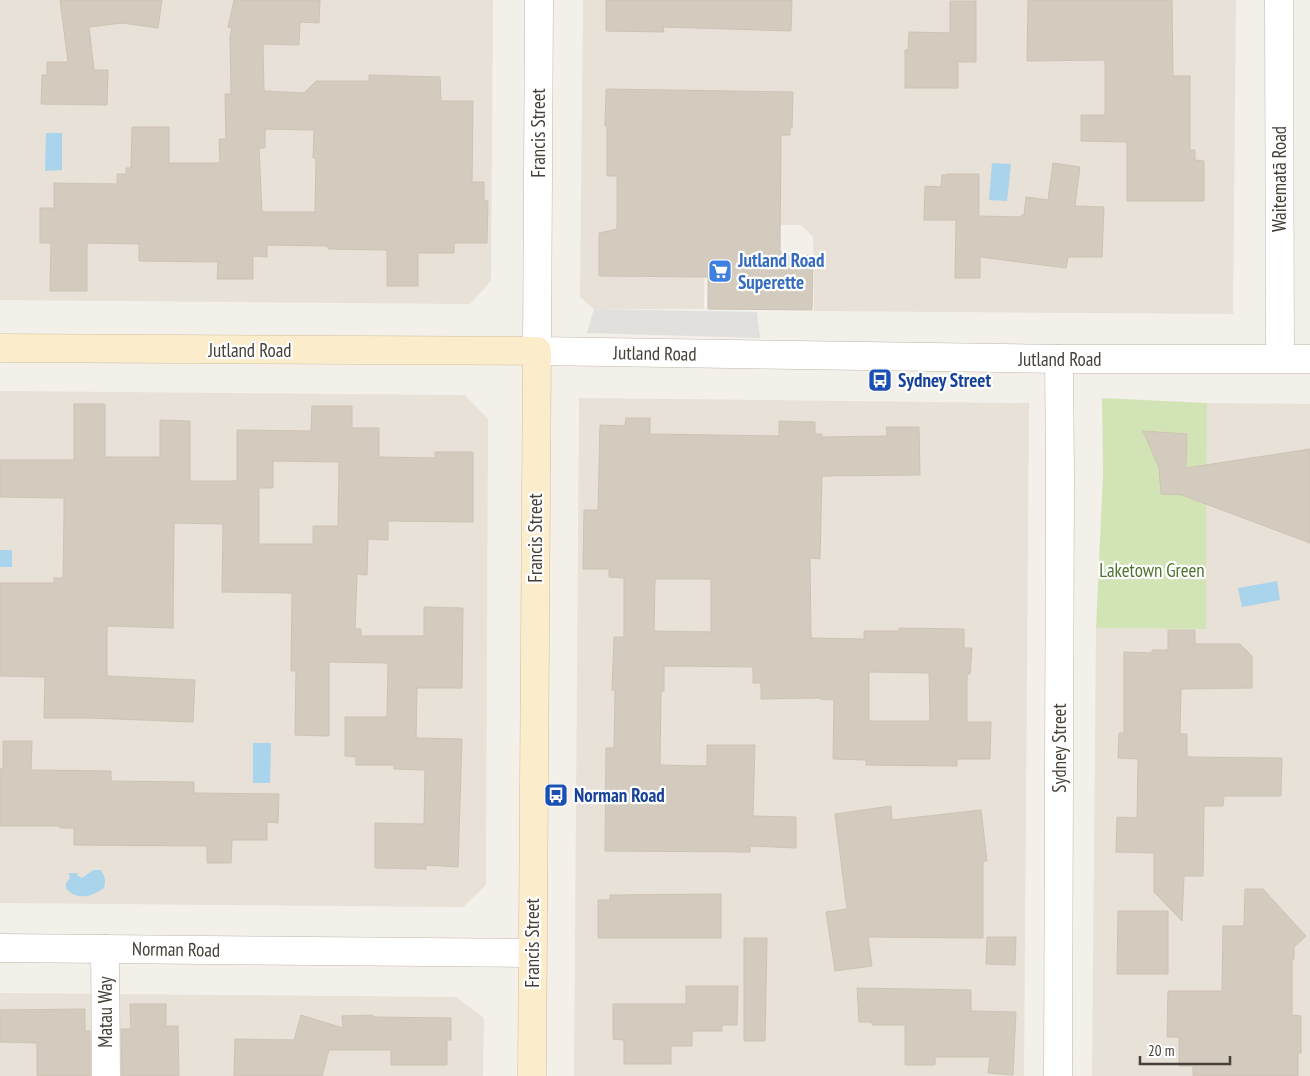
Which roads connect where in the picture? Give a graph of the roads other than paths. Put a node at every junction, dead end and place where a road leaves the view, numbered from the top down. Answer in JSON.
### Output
{"nodes":[{"id":1,"x":539,"y":0,"type":"edge"},
{"id":2,"x":1279,"y":0,"type":"edge"},
{"id":3,"x":0,"y":348,"type":"edge"},
{"id":4,"x":537,"y":352,"type":"junction"},
{"id":5,"x":1280,"y":358,"type":"junction"},
{"id":6,"x":1059,"y":359,"type":"junction"},
{"id":7,"x":1310,"y":359,"type":"edge"},
{"id":8,"x":0,"y":948,"type":"edge"},
{"id":9,"x":105,"y":949,"type":"junction"},
{"id":10,"x":532,"y":953,"type":"junction"},
{"id":11,"x":106,"y":1076,"type":"edge"},
{"id":12,"x":532,"y":1076,"type":"edge"},
{"id":13,"x":1058,"y":1076,"type":"edge"}],
"edges":[{"from":1,"to":4,"type":"street","name":"Francis Street"},
{"from":2,"to":5,"type":"street","name":"Waitematā Road"},
{"from":3,"to":4,"type":"street","name":"Jutland Road"},
{"from":4,"to":6,"type":"street","name":"Jutland Road"},
{"from":4,"to":10,"type":"street","name":"Francis Street"},
{"from":5,"to":6,"type":"street","name":"Jutland Road"},
{"from":5,"to":7,"type":"street","name":"Jutland Road"},
{"from":6,"to":13,"type":"street","name":"Sydney Street"},
{"from":8,"to":9,"type":"street","name":"Norman Road"},
{"from":9,"to":10,"type":"street","name":"Norman Road"},
{"from":9,"to":11,"type":"street","name":"Matau Way"},
{"from":10,"to":12,"type":"street","name":"Francis Street"}]}
